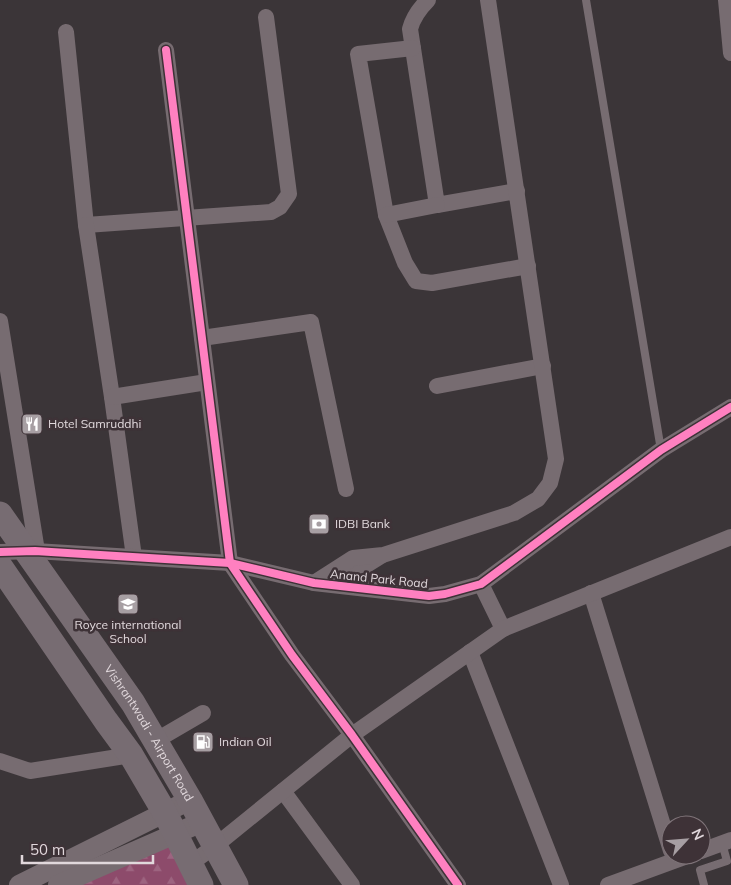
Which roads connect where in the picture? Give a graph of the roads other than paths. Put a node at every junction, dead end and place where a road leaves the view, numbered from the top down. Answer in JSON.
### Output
{"nodes":[{"id":1,"x":488,"y":0,"type":"edge"},
{"id":2,"x":586,"y":0,"type":"edge"},
{"id":3,"x":726,"y":0,"type":"edge"},
{"id":4,"x":419,"y":3,"type":"edge"},
{"id":5,"x":266,"y":17,"type":"dead end"},
{"id":6,"x":66,"y":32,"type":"dead end"},
{"id":7,"x":413,"y":48,"type":"junction"},
{"id":8,"x":166,"y":50,"type":"dead end"},
{"id":9,"x":731,"y":54,"type":"edge"},
{"id":10,"x":516,"y":191,"type":"junction"},
{"id":11,"x":437,"y":205,"type":"junction"},
{"id":12,"x":386,"y":215,"type":"junction"},
{"id":13,"x":187,"y":217,"type":"junction"},
{"id":14,"x":86,"y":225,"type":"junction"},
{"id":15,"x":528,"y":266,"type":"junction"},
{"id":16,"x":0,"y":320,"type":"edge"},
{"id":17,"x":202,"y":338,"type":"junction"},
{"id":18,"x":542,"y":366,"type":"junction"},
{"id":19,"x":207,"y":382,"type":"junction"},
{"id":20,"x":438,"y":386,"type":"dead end"},
{"id":21,"x":112,"y":397,"type":"junction"},
{"id":22,"x":731,"y":407,"type":"edge"},
{"id":23,"x":7,"y":409,"type":"edge"},
{"id":24,"x":661,"y":450,"type":"junction"},
{"id":25,"x":346,"y":489,"type":"dead end"},
{"id":26,"x":0,"y":514,"type":"edge"},
{"id":27,"x":731,"y":537,"type":"edge"},
{"id":28,"x":31,"y":551,"type":"junction"},
{"id":29,"x":0,"y":552,"type":"edge"},
{"id":30,"x":134,"y":557,"type":"junction"},
{"id":31,"x":230,"y":563,"type":"junction"},
{"id":32,"x":0,"y":566,"type":"edge"},
{"id":33,"x":314,"y":583,"type":"junction"},
{"id":34,"x":480,"y":584,"type":"junction"},
{"id":35,"x":591,"y":593,"type":"junction"},
{"id":36,"x":503,"y":629,"type":"junction"},
{"id":37,"x":470,"y":652,"type":"junction"},
{"id":38,"x":203,"y":713,"type":"dead end"},
{"id":39,"x":352,"y":736,"type":"junction"},
{"id":40,"x":155,"y":741,"type":"junction"},
{"id":41,"x":132,"y":755,"type":"junction"},
{"id":42,"x":0,"y":761,"type":"edge"},
{"id":43,"x":283,"y":791,"type":"junction"},
{"id":44,"x":190,"y":800,"type":"junction"},
{"id":45,"x":661,"y":820,"type":"edge"},
{"id":46,"x":202,"y":822,"type":"junction"},
{"id":47,"x":170,"y":824,"type":"junction"},
{"id":48,"x":726,"y":842,"type":"edge"},
{"id":49,"x":215,"y":846,"type":"junction"},
{"id":50,"x":711,"y":847,"type":"edge"},
{"id":51,"x":661,"y":861,"type":"edge"},
{"id":52,"x":196,"y":874,"type":"edge"},
{"id":53,"x":19,"y":885,"type":"edge"},
{"id":54,"x":58,"y":885,"type":"edge"},
{"id":55,"x":236,"y":885,"type":"edge"},
{"id":56,"x":352,"y":885,"type":"edge"},
{"id":57,"x":458,"y":885,"type":"edge"},
{"id":58,"x":561,"y":885,"type":"edge"},
{"id":59,"x":610,"y":885,"type":"edge"},
{"id":60,"x":704,"y":885,"type":"edge"}],
"edges":[{"from":1,"to":10,"type":"street"},
{"from":2,"to":24,"type":"lane"},
{"from":3,"to":9,"type":"street"},
{"from":4,"to":7,"type":"street"},
{"from":5,"to":13,"type":"street"},
{"from":6,"to":14,"type":"street"},
{"from":7,"to":11,"type":"street"},
{"from":7,"to":12,"type":"street"},
{"from":8,"to":13,"type":"street"},
{"from":10,"to":11,"type":"street"},
{"from":10,"to":15,"type":"street"},
{"from":11,"to":12,"type":"street"},
{"from":12,"to":15,"type":"street"},
{"from":13,"to":14,"type":"street"},
{"from":13,"to":17,"type":"street"},
{"from":14,"to":21,"type":"street"},
{"from":15,"to":18,"type":"street"},
{"from":16,"to":23,"type":"street"},
{"from":17,"to":19,"type":"street"},
{"from":17,"to":25,"type":"street"},
{"from":18,"to":20,"type":"street"},
{"from":18,"to":33,"type":"street"},
{"from":19,"to":21,"type":"street"},
{"from":19,"to":31,"type":"street"},
{"from":21,"to":30,"type":"street"},
{"from":22,"to":24,"type":"street","name":"Anand Park Road"},
{"from":23,"to":28,"type":"street"},
{"from":24,"to":34,"type":"street","name":"Anand Park Road"},
{"from":26,"to":28,"type":"main road","name":"Vishrantwadi - Airport Road"},
{"from":27,"to":35,"type":"street"},
{"from":28,"to":29,"type":"street","name":"Anand Park Road"},
{"from":28,"to":30,"type":"street","name":"Anand Park Road"},
{"from":28,"to":40,"type":"main road","name":"Vishrantwadi - Airport Road"},
{"from":30,"to":31,"type":"street","name":"Anand Park Road"},
{"from":31,"to":33,"type":"street","name":"Anand Park Road"},
{"from":31,"to":39,"type":"street"},
{"from":32,"to":41,"type":"main road","name":"Vishrantwadi - Airport Road"},
{"from":33,"to":34,"type":"street","name":"Anand Park Road"},
{"from":34,"to":36,"type":"street"},
{"from":35,"to":36,"type":"street"},
{"from":35,"to":45,"type":"street"},
{"from":36,"to":37,"type":"street"},
{"from":37,"to":39,"type":"street"},
{"from":37,"to":58,"type":"street"},
{"from":38,"to":40,"type":"street"},
{"from":39,"to":43,"type":"street"},
{"from":39,"to":57,"type":"street"},
{"from":40,"to":44,"type":"main road","name":"Vishrantwadi - Airport Road"},
{"from":41,"to":42,"type":"street"},
{"from":41,"to":47,"type":"main road","name":"Vishrantwadi - Airport Road"},
{"from":43,"to":49,"type":"street"},
{"from":43,"to":56,"type":"street"},
{"from":44,"to":46,"type":"main road","name":"Vishrantwadi - Airport Road"},
{"from":44,"to":47,"type":"street"},
{"from":46,"to":47,"type":"street"},
{"from":46,"to":49,"type":"main road","name":"Vishrantwadi - Airport Road"},
{"from":47,"to":52,"type":"main road","name":"Vishrantwadi - Airport Road"},
{"from":47,"to":53,"type":"street"},
{"from":47,"to":54,"type":"street"},
{"from":48,"to":50,"type":"street"},
{"from":48,"to":60,"type":"lane"},
{"from":49,"to":52,"type":"street"},
{"from":49,"to":55,"type":"main road","name":"Vishrantwadi - Airport Road"},
{"from":51,"to":59,"type":"street"}]}
